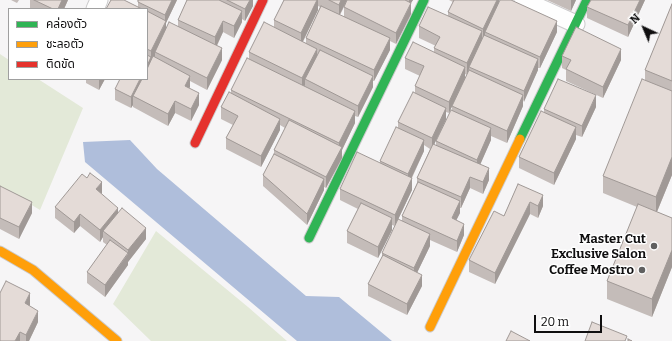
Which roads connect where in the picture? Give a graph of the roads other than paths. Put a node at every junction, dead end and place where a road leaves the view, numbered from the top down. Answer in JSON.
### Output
{"nodes":[{"id":1,"x":263,"y":0,"type":"edge"},
{"id":2,"x":424,"y":0,"type":"edge"},
{"id":3,"x":523,"y":0,"type":"edge"},
{"id":4,"x":587,"y":0,"type":"edge"},
{"id":5,"x":576,"y":24,"type":"junction"},
{"id":6,"x":195,"y":143,"type":"dead end"},
{"id":7,"x":309,"y":238,"type":"dead end"},
{"id":8,"x":0,"y":251,"type":"edge"},
{"id":9,"x":430,"y":327,"type":"dead end"},
{"id":10,"x":117,"y":341,"type":"edge"}],
"edges":[{"from":1,"to":6,"type":"street"},
{"from":2,"to":7,"type":"street"},
{"from":3,"to":5,"type":"street"},
{"from":4,"to":5,"type":"street"},
{"from":5,"to":9,"type":"street"},
{"from":8,"to":10,"type":"street"}]}
